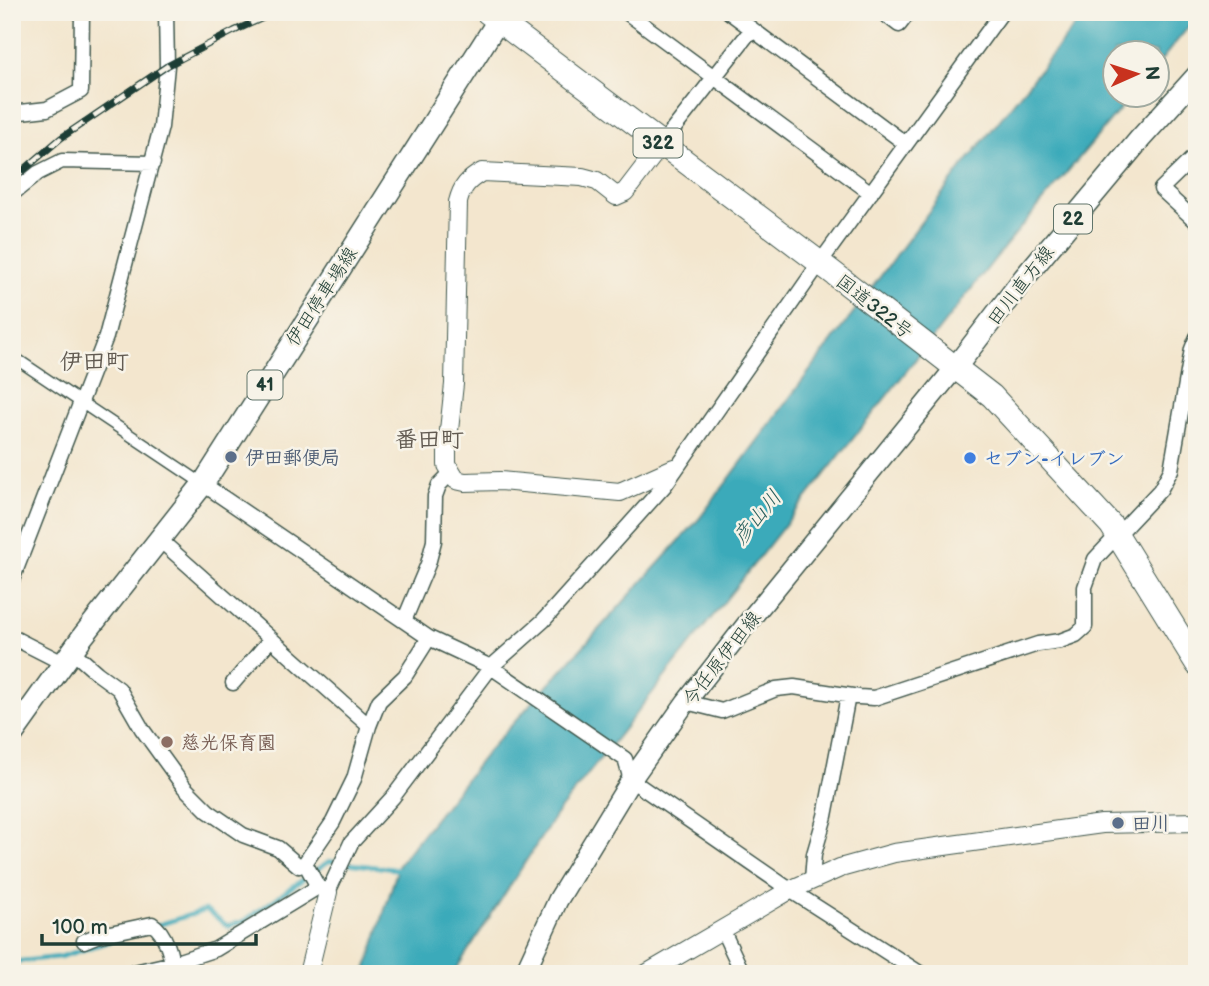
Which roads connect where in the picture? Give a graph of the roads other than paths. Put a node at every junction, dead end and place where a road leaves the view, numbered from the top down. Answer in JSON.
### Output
{"nodes":[{"id":1,"x":82,"y":12,"type":"edge"},
{"id":2,"x":166,"y":12,"type":"edge"},
{"id":3,"x":626,"y":12,"type":"edge"},
{"id":4,"x":729,"y":12,"type":"edge"},
{"id":5,"x":882,"y":12,"type":"edge"},
{"id":6,"x":909,"y":12,"type":"edge"},
{"id":7,"x":1002,"y":12,"type":"edge"},
{"id":8,"x":497,"y":15,"type":"edge"},
{"id":9,"x":752,"y":29,"type":"junction"},
{"id":10,"x":1197,"y":76,"type":"edge"},
{"id":11,"x":714,"y":77,"type":"junction"},
{"id":12,"x":12,"y":113,"type":"edge"},
{"id":13,"x":906,"y":144,"type":"junction"},
{"id":14,"x":661,"y":145,"type":"junction"},
{"id":15,"x":1197,"y":153,"type":"edge"},
{"id":16,"x":153,"y":163,"type":"junction"},
{"id":17,"x":871,"y":192,"type":"junction"},
{"id":18,"x":12,"y":194,"type":"edge"},
{"id":19,"x":1197,"y":222,"type":"edge"},
{"id":20,"x":825,"y":268,"type":"junction"},
{"id":21,"x":1197,"y":337,"type":"edge"},
{"id":22,"x":12,"y":356,"type":"edge"},
{"id":23,"x":947,"y":362,"type":"junction"},
{"id":24,"x":81,"y":402,"type":"junction"},
{"id":25,"x":674,"y":468,"type":"junction"},
{"id":26,"x":450,"y":474,"type":"junction"},
{"id":27,"x":203,"y":484,"type":"junction"},
{"id":28,"x":1116,"y":534,"type":"junction"},
{"id":29,"x":160,"y":540,"type":"junction"},
{"id":30,"x":12,"y":580,"type":"edge"},
{"id":31,"x":404,"y":621,"type":"junction"},
{"id":32,"x":12,"y":637,"type":"edge"},
{"id":33,"x":429,"y":638,"type":"junction"},
{"id":34,"x":271,"y":639,"type":"junction"},
{"id":35,"x":68,"y":657,"type":"junction"},
{"id":36,"x":1197,"y":664,"type":"edge"},
{"id":37,"x":495,"y":670,"type":"junction"},
{"id":38,"x":233,"y":683,"type":"dead end"},
{"id":39,"x":848,"y":696,"type":"junction"},
{"id":40,"x":686,"y":702,"type":"junction"},
{"id":41,"x":369,"y":726,"type":"junction"},
{"id":42,"x":12,"y":735,"type":"edge"},
{"id":43,"x":631,"y":780,"type":"junction"},
{"id":44,"x":1197,"y":822,"type":"edge"},
{"id":45,"x":306,"y":864,"type":"junction"},
{"id":46,"x":812,"y":880,"type":"junction"},
{"id":47,"x":320,"y":887,"type":"junction"},
{"id":48,"x":790,"y":890,"type":"junction"},
{"id":49,"x":722,"y":929,"type":"junction"},
{"id":50,"x":84,"y":941,"type":"dead end"},
{"id":51,"x":172,"y":968,"type":"edge"},
{"id":52,"x":127,"y":974,"type":"edge"},
{"id":53,"x":308,"y":974,"type":"edge"},
{"id":54,"x":524,"y":974,"type":"edge"},
{"id":55,"x":646,"y":974,"type":"edge"},
{"id":56,"x":743,"y":974,"type":"edge"},
{"id":57,"x":921,"y":974,"type":"edge"}],
"edges":[{"from":1,"to":12,"type":"street"},
{"from":2,"to":16,"type":"street"},
{"from":3,"to":11,"type":"street"},
{"from":4,"to":9,"type":"street"},
{"from":5,"to":6,"type":"street"},
{"from":7,"to":13,"type":"street"},
{"from":8,"to":14,"type":"highway","name":"国道322号","number":"322"},
{"from":8,"to":27,"type":"main road","name":"伊田停車場線","number":"41"},
{"from":9,"to":11,"type":"street"},
{"from":9,"to":13,"type":"street"},
{"from":10,"to":23,"type":"main road","name":"田川直方線","number":"22"},
{"from":11,"to":14,"type":"street"},
{"from":11,"to":17,"type":"street"},
{"from":13,"to":17,"type":"street"},
{"from":14,"to":20,"type":"highway","name":"国道322号","number":"322"},
{"from":14,"to":26,"type":"street"},
{"from":15,"to":19,"type":"street"},
{"from":16,"to":18,"type":"street"},
{"from":16,"to":24,"type":"street"},
{"from":17,"to":20,"type":"street"},
{"from":20,"to":23,"type":"highway","name":"国道322号","number":"322"},
{"from":20,"to":25,"type":"street"},
{"from":21,"to":28,"type":"street"},
{"from":22,"to":24,"type":"street"},
{"from":23,"to":28,"type":"highway","name":"国道322号","number":"322"},
{"from":23,"to":40,"type":"main road","name":"今任原伊田線"},
{"from":24,"to":27,"type":"street"},
{"from":24,"to":30,"type":"street"},
{"from":25,"to":26,"type":"street"},
{"from":25,"to":37,"type":"street"},
{"from":26,"to":31,"type":"street"},
{"from":27,"to":29,"type":"main road","name":"伊田停車場線","number":"41"},
{"from":27,"to":31,"type":"street"},
{"from":28,"to":36,"type":"highway","name":"国道322号","number":"322"},
{"from":28,"to":39,"type":"street"},
{"from":29,"to":34,"type":"street"},
{"from":29,"to":35,"type":"main road","name":"伊田停車場線","number":"41"},
{"from":31,"to":33,"type":"street"},
{"from":32,"to":35,"type":"street"},
{"from":33,"to":37,"type":"street"},
{"from":33,"to":41,"type":"street"},
{"from":34,"to":38,"type":"street"},
{"from":34,"to":41,"type":"street"},
{"from":35,"to":42,"type":"main road","name":"伊田停車場線","number":"41"},
{"from":35,"to":45,"type":"street"},
{"from":37,"to":43,"type":"street"},
{"from":37,"to":47,"type":"street"},
{"from":39,"to":40,"type":"street"},
{"from":39,"to":46,"type":"street"},
{"from":40,"to":43,"type":"main road","name":"今任原伊田線"},
{"from":41,"to":45,"type":"street"},
{"from":43,"to":48,"type":"street"},
{"from":43,"to":54,"type":"main road","name":"今任原伊田線"},
{"from":44,"to":46,"type":"street"},
{"from":45,"to":47,"type":"street"},
{"from":46,"to":48,"type":"street"},
{"from":47,"to":51,"type":"street"},
{"from":47,"to":53,"type":"street"},
{"from":48,"to":49,"type":"street"},
{"from":48,"to":57,"type":"street"},
{"from":49,"to":55,"type":"street"},
{"from":49,"to":56,"type":"street"},
{"from":50,"to":51,"type":"street"},
{"from":51,"to":52,"type":"street"}]}
